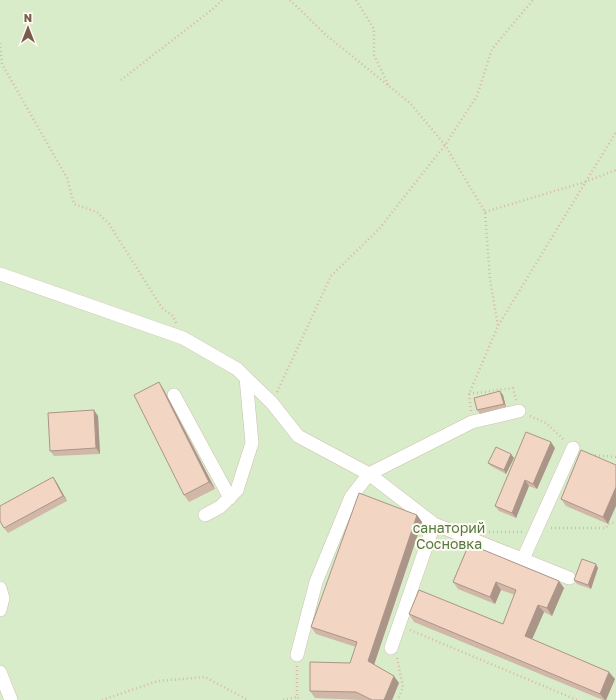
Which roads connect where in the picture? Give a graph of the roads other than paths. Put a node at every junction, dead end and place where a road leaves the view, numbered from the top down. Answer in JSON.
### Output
{"nodes":[{"id":1,"x":0,"y":274,"type":"edge"},
{"id":2,"x":246,"y":378,"type":"junction"},
{"id":3,"x":174,"y":395,"type":"dead end"},
{"id":4,"x":519,"y":411,"type":"road end"},
{"id":5,"x":572,"y":448,"type":"dead end"},
{"id":6,"x":369,"y":474,"type":"junction"},
{"id":7,"x":230,"y":498,"type":"junction"},
{"id":8,"x":205,"y":515,"type":"dead end"},
{"id":9,"x":434,"y":524,"type":"junction"},
{"id":10,"x":523,"y":559,"type":"junction"},
{"id":11,"x":569,"y":578,"type":"dead end"},
{"id":12,"x":0,"y":588,"type":"edge"},
{"id":13,"x":0,"y":610,"type":"edge"},
{"id":14,"x":391,"y":648,"type":"road end"},
{"id":15,"x":297,"y":655,"type":"road end"},
{"id":16,"x":0,"y":672,"type":"edge"},
{"id":17,"x":11,"y":700,"type":"edge"}],
"edges":[{"from":1,"to":2,"type":"lane"},
{"from":2,"to":6,"type":"lane"},
{"from":2,"to":7,"type":"lane"},
{"from":3,"to":7,"type":"lane"},
{"from":4,"to":6,"type":"lane"},
{"from":5,"to":10,"type":"lane"},
{"from":6,"to":9,"type":"lane"},
{"from":6,"to":15,"type":"lane"},
{"from":7,"to":8,"type":"lane"},
{"from":9,"to":10,"type":"lane"},
{"from":9,"to":14,"type":"lane"},
{"from":10,"to":11,"type":"lane"},
{"from":12,"to":13,"type":"lane"},
{"from":16,"to":17,"type":"lane"}]}
